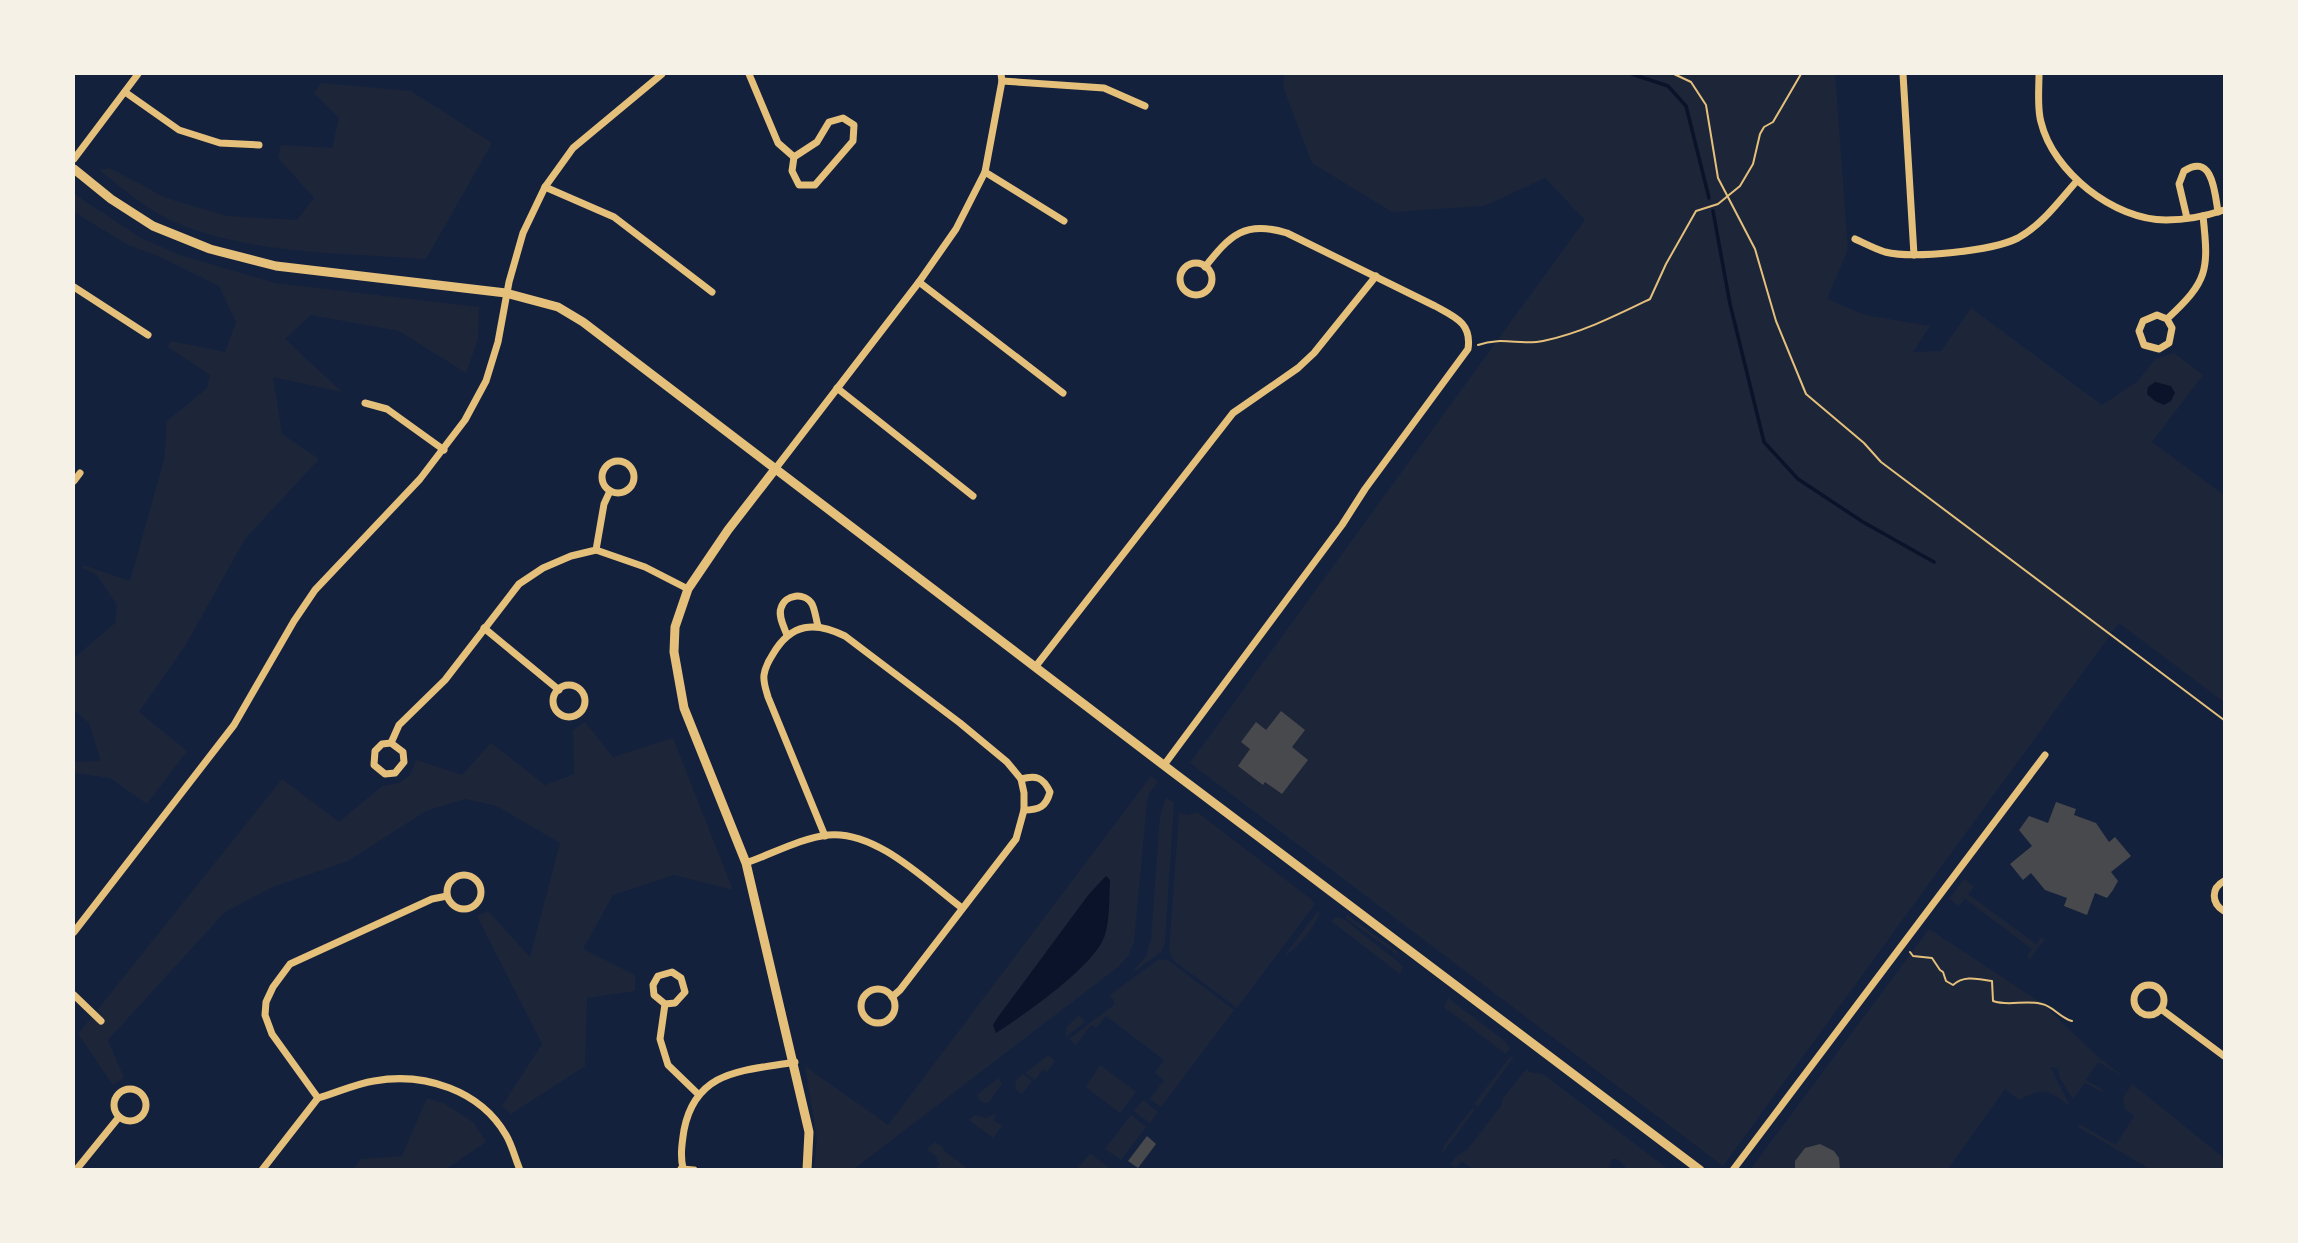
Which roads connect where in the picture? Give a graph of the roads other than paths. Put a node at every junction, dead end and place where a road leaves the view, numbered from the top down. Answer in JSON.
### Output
{"nodes":[{"id":1,"x":138,"y":74,"type":"edge"},
{"id":2,"x":662,"y":74,"type":"edge"},
{"id":3,"x":749,"y":74,"type":"edge"},
{"id":4,"x":1903,"y":74,"type":"edge"},
{"id":5,"x":2039,"y":74,"type":"edge"},
{"id":6,"x":1001,"y":77,"type":"edge"},
{"id":7,"x":125,"y":92,"type":"junction"},
{"id":8,"x":1145,"y":106,"type":"dead end"},
{"id":9,"x":259,"y":145,"type":"dead end"},
{"id":10,"x":794,"y":157,"type":"junction"},
{"id":11,"x":74,"y":159,"type":"edge"},
{"id":12,"x":74,"y":169,"type":"edge"},
{"id":13,"x":985,"y":172,"type":"junction"},
{"id":14,"x":2076,"y":182,"type":"junction"},
{"id":15,"x":545,"y":187,"type":"junction"},
{"id":16,"x":2221,"y":211,"type":"edge"},
{"id":17,"x":2203,"y":216,"type":"junction"},
{"id":18,"x":2187,"y":218,"type":"junction"},
{"id":19,"x":1064,"y":221,"type":"dead end"},
{"id":20,"x":1855,"y":239,"type":"dead end"},
{"id":21,"x":1914,"y":255,"type":"junction"},
{"id":22,"x":1205,"y":267,"type":"junction"},
{"id":23,"x":1376,"y":276,"type":"junction"},
{"id":24,"x":919,"y":282,"type":"junction"},
{"id":25,"x":74,"y":287,"type":"edge"},
{"id":26,"x":712,"y":292,"type":"dead end"},
{"id":27,"x":506,"y":293,"type":"junction"},
{"id":28,"x":2167,"y":319,"type":"junction"},
{"id":29,"x":148,"y":335,"type":"dead end"},
{"id":30,"x":837,"y":388,"type":"junction"},
{"id":31,"x":1063,"y":393,"type":"dead end"},
{"id":32,"x":365,"y":403,"type":"dead end"},
{"id":33,"x":444,"y":450,"type":"junction"},
{"id":34,"x":776,"y":468,"type":"junction"},
{"id":35,"x":80,"y":472,"type":"dead end"},
{"id":36,"x":74,"y":481,"type":"edge"},
{"id":37,"x":610,"y":491,"type":"junction"},
{"id":38,"x":973,"y":496,"type":"dead end"},
{"id":39,"x":596,"y":550,"type":"junction"},
{"id":40,"x":688,"y":589,"type":"junction"},
{"id":41,"x":818,"y":626,"type":"junction"},
{"id":42,"x":484,"y":628,"type":"junction"},
{"id":43,"x":787,"y":635,"type":"junction"},
{"id":44,"x":1036,"y":666,"type":"junction"},
{"id":45,"x":559,"y":690,"type":"junction"},
{"id":46,"x":391,"y":743,"type":"junction"},
{"id":47,"x":2045,"y":755,"type":"dead end"},
{"id":48,"x":1164,"y":765,"type":"junction"},
{"id":49,"x":1021,"y":779,"type":"junction"},
{"id":50,"x":1024,"y":810,"type":"junction"},
{"id":51,"x":825,"y":836,"type":"junction"},
{"id":52,"x":747,"y":863,"type":"junction"},
{"id":53,"x":2224,"y":881,"type":"edge"},
{"id":54,"x":447,"y":896,"type":"junction"},
{"id":55,"x":962,"y":908,"type":"junction"},
{"id":56,"x":2224,"y":911,"type":"edge"},
{"id":57,"x":74,"y":932,"type":"edge"},
{"id":58,"x":74,"y":995,"type":"edge"},
{"id":59,"x":892,"y":997,"type":"junction"},
{"id":60,"x":665,"y":1004,"type":"junction"},
{"id":61,"x":2161,"y":1009,"type":"junction"},
{"id":62,"x":101,"y":1021,"type":"dead end"},
{"id":63,"x":2224,"y":1056,"type":"edge"},
{"id":64,"x":794,"y":1062,"type":"junction"},
{"id":65,"x":698,"y":1094,"type":"junction"},
{"id":66,"x":318,"y":1098,"type":"junction"},
{"id":67,"x":119,"y":1117,"type":"junction"},
{"id":68,"x":682,"y":1169,"type":"edge"},
{"id":69,"x":76,"y":1170,"type":"edge"},
{"id":70,"x":262,"y":1170,"type":"edge"},
{"id":71,"x":520,"y":1170,"type":"edge"},
{"id":72,"x":694,"y":1170,"type":"edge"},
{"id":73,"x":807,"y":1170,"type":"edge"},
{"id":74,"x":1700,"y":1170,"type":"edge"},
{"id":75,"x":1734,"y":1170,"type":"edge"}],
"edges":[{"from":1,"to":7,"type":"street"},
{"from":2,"to":15,"type":"street"},
{"from":3,"to":10,"type":"street"},
{"from":4,"to":21,"type":"street"},
{"from":5,"to":14,"type":"street"},
{"from":6,"to":8,"type":"street"},
{"from":6,"to":13,"type":"street"},
{"from":7,"to":9,"type":"street"},
{"from":7,"to":11,"type":"street"},
{"from":10,"to":10,"type":"street"},
{"from":12,"to":27,"type":"street"},
{"from":13,"to":19,"type":"street"},
{"from":13,"to":24,"type":"street"},
{"from":14,"to":18,"type":"street"},
{"from":14,"to":21,"type":"street"},
{"from":15,"to":26,"type":"street"},
{"from":15,"to":27,"type":"street"},
{"from":16,"to":17,"type":"street"},
{"from":16,"to":18,"type":"street"},
{"from":17,"to":18,"type":"street"},
{"from":17,"to":28,"type":"street"},
{"from":20,"to":21,"type":"street"},
{"from":22,"to":22,"type":"street"},
{"from":22,"to":23,"type":"street"},
{"from":23,"to":44,"type":"street"},
{"from":23,"to":48,"type":"street"},
{"from":24,"to":30,"type":"street"},
{"from":24,"to":31,"type":"street"},
{"from":25,"to":29,"type":"street"},
{"from":27,"to":33,"type":"street"},
{"from":27,"to":34,"type":"street"},
{"from":28,"to":28,"type":"street"},
{"from":30,"to":34,"type":"street"},
{"from":30,"to":38,"type":"street"},
{"from":32,"to":33,"type":"street"},
{"from":33,"to":57,"type":"street"},
{"from":34,"to":40,"type":"street"},
{"from":34,"to":44,"type":"street"},
{"from":35,"to":36,"type":"street"},
{"from":37,"to":37,"type":"street"},
{"from":37,"to":39,"type":"street"},
{"from":39,"to":40,"type":"street"},
{"from":39,"to":42,"type":"street"},
{"from":40,"to":52,"type":"street"},
{"from":41,"to":43,"type":"street"},
{"from":41,"to":43,"type":"street"},
{"from":41,"to":49,"type":"street"},
{"from":42,"to":45,"type":"street"},
{"from":42,"to":46,"type":"street"},
{"from":43,"to":51,"type":"street"},
{"from":44,"to":48,"type":"street"},
{"from":45,"to":45,"type":"street"},
{"from":46,"to":46,"type":"street"},
{"from":47,"to":75,"type":"street"},
{"from":48,"to":74,"type":"street"},
{"from":49,"to":50,"type":"street"},
{"from":49,"to":50,"type":"street"},
{"from":50,"to":55,"type":"street"},
{"from":51,"to":52,"type":"street"},
{"from":51,"to":55,"type":"street"},
{"from":52,"to":64,"type":"street"},
{"from":53,"to":56,"type":"street"},
{"from":54,"to":54,"type":"street"},
{"from":54,"to":66,"type":"street"},
{"from":55,"to":59,"type":"street"},
{"from":58,"to":62,"type":"street"},
{"from":59,"to":59,"type":"street"},
{"from":60,"to":60,"type":"street"},
{"from":60,"to":65,"type":"street"},
{"from":61,"to":61,"type":"street"},
{"from":61,"to":63,"type":"street"},
{"from":64,"to":65,"type":"street"},
{"from":64,"to":73,"type":"street"},
{"from":65,"to":68,"type":"street"},
{"from":66,"to":70,"type":"street"},
{"from":66,"to":71,"type":"street"},
{"from":67,"to":67,"type":"street"},
{"from":67,"to":69,"type":"street"},
{"from":68,"to":72,"type":"street"}]}
